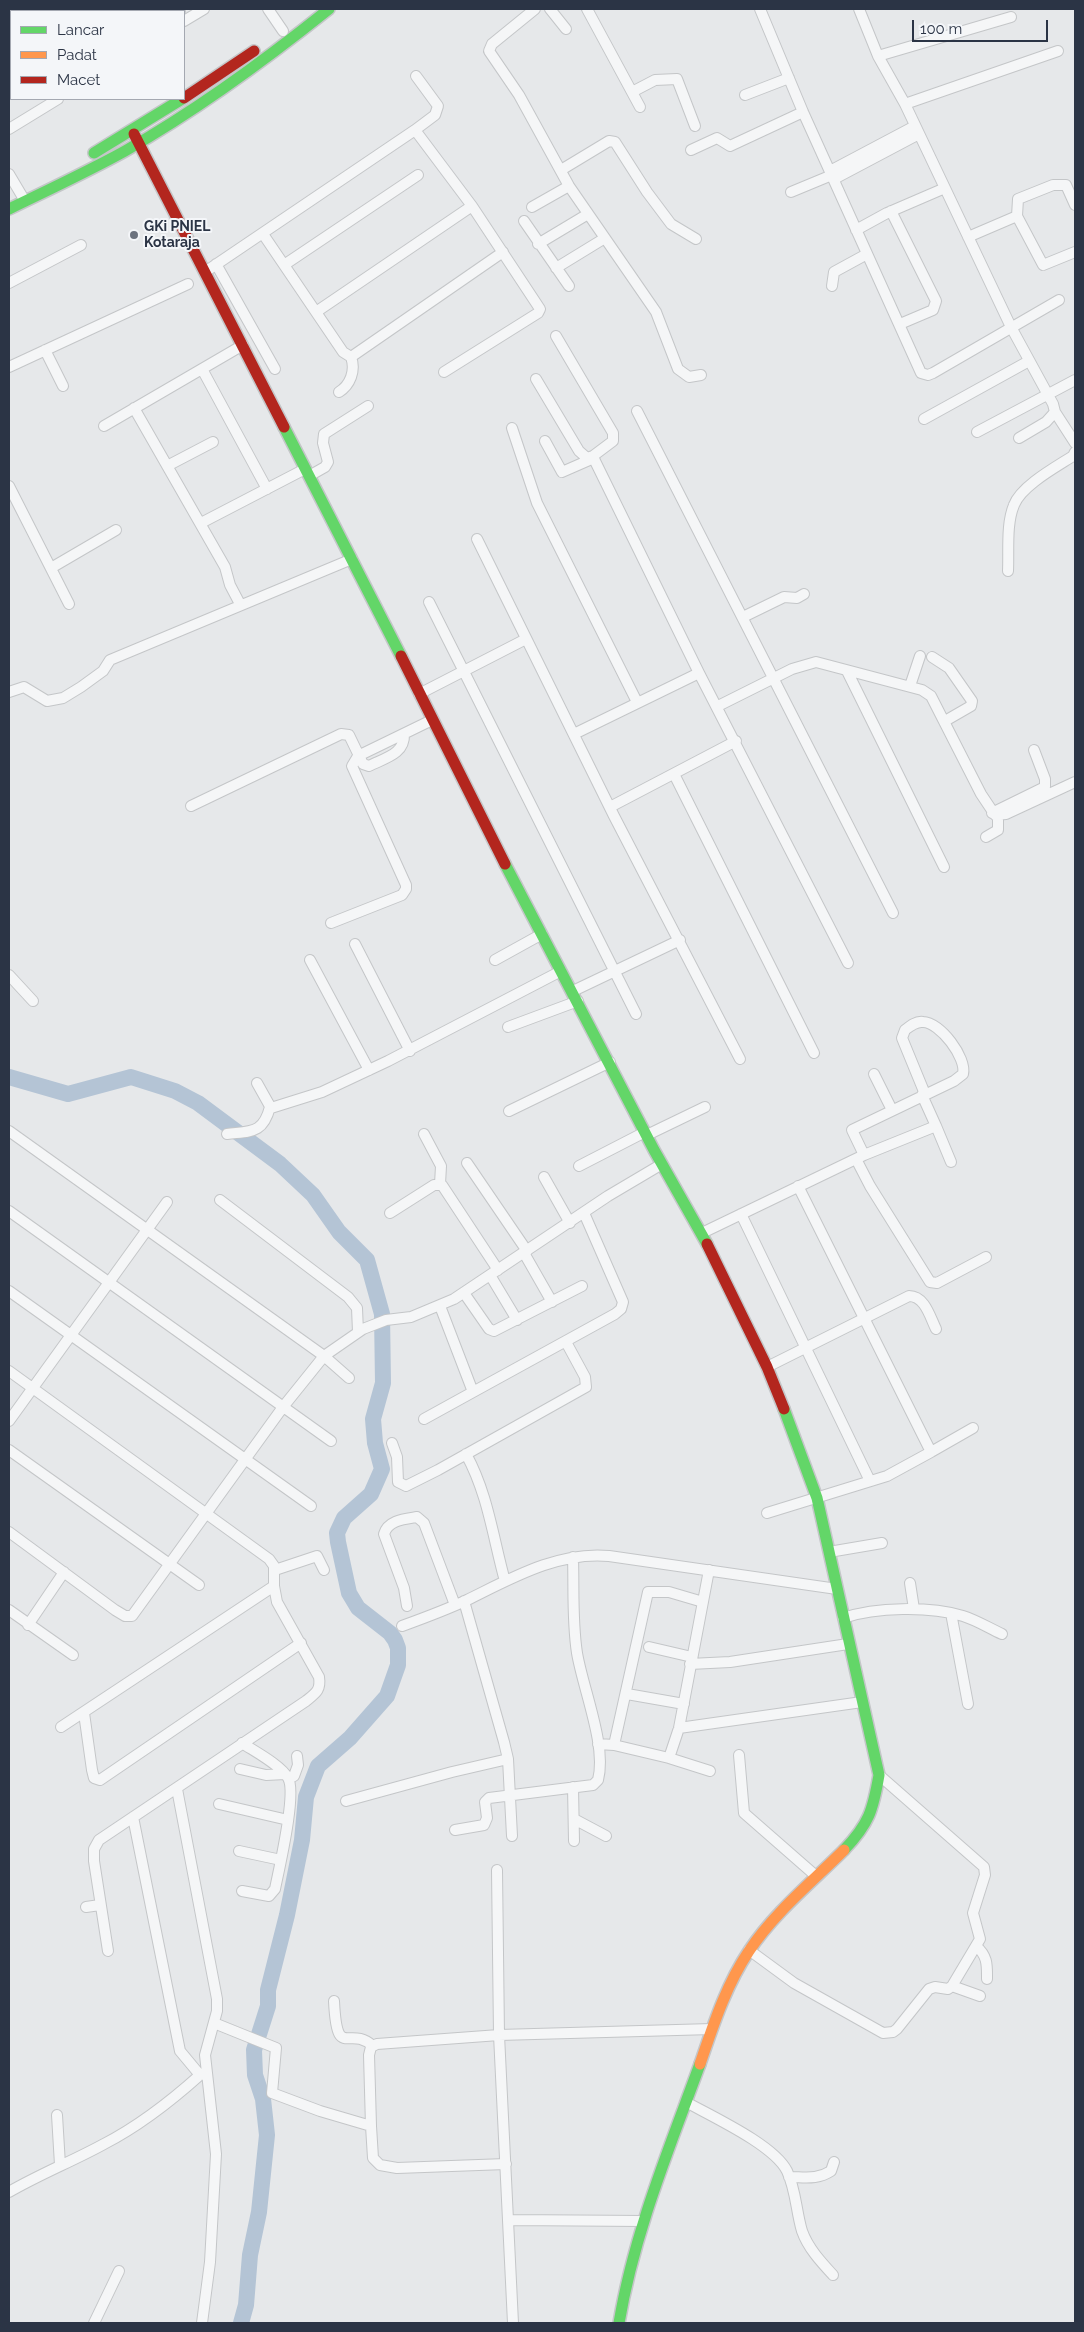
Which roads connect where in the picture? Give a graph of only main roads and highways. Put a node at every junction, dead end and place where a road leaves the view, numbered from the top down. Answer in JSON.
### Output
{"nodes":[{"id":1,"x":310,"y":9,"type":"edge"},
{"id":2,"x":329,"y":9,"type":"edge"},
{"id":3,"x":185,"y":97,"type":"edge"},
{"id":4,"x":180,"y":100,"type":"edge"},
{"id":5,"x":132,"y":131,"type":"junction"},
{"id":6,"x":138,"y":143,"type":"junction"},
{"id":7,"x":17,"y":196,"type":"edge"},
{"id":8,"x":9,"y":208,"type":"edge"},
{"id":9,"x":619,"y":2323,"type":"edge"}],
"edges":[{"from":1,"to":3,"type":"main road"},
{"from":2,"to":6,"type":"main road"},
{"from":4,"to":5,"type":"main road"},
{"from":5,"to":6,"type":"main road"},
{"from":5,"to":7,"type":"main road"},
{"from":6,"to":7,"type":"main road"},
{"from":6,"to":9,"type":"main road"},
{"from":7,"to":8,"type":"main road"}]}
